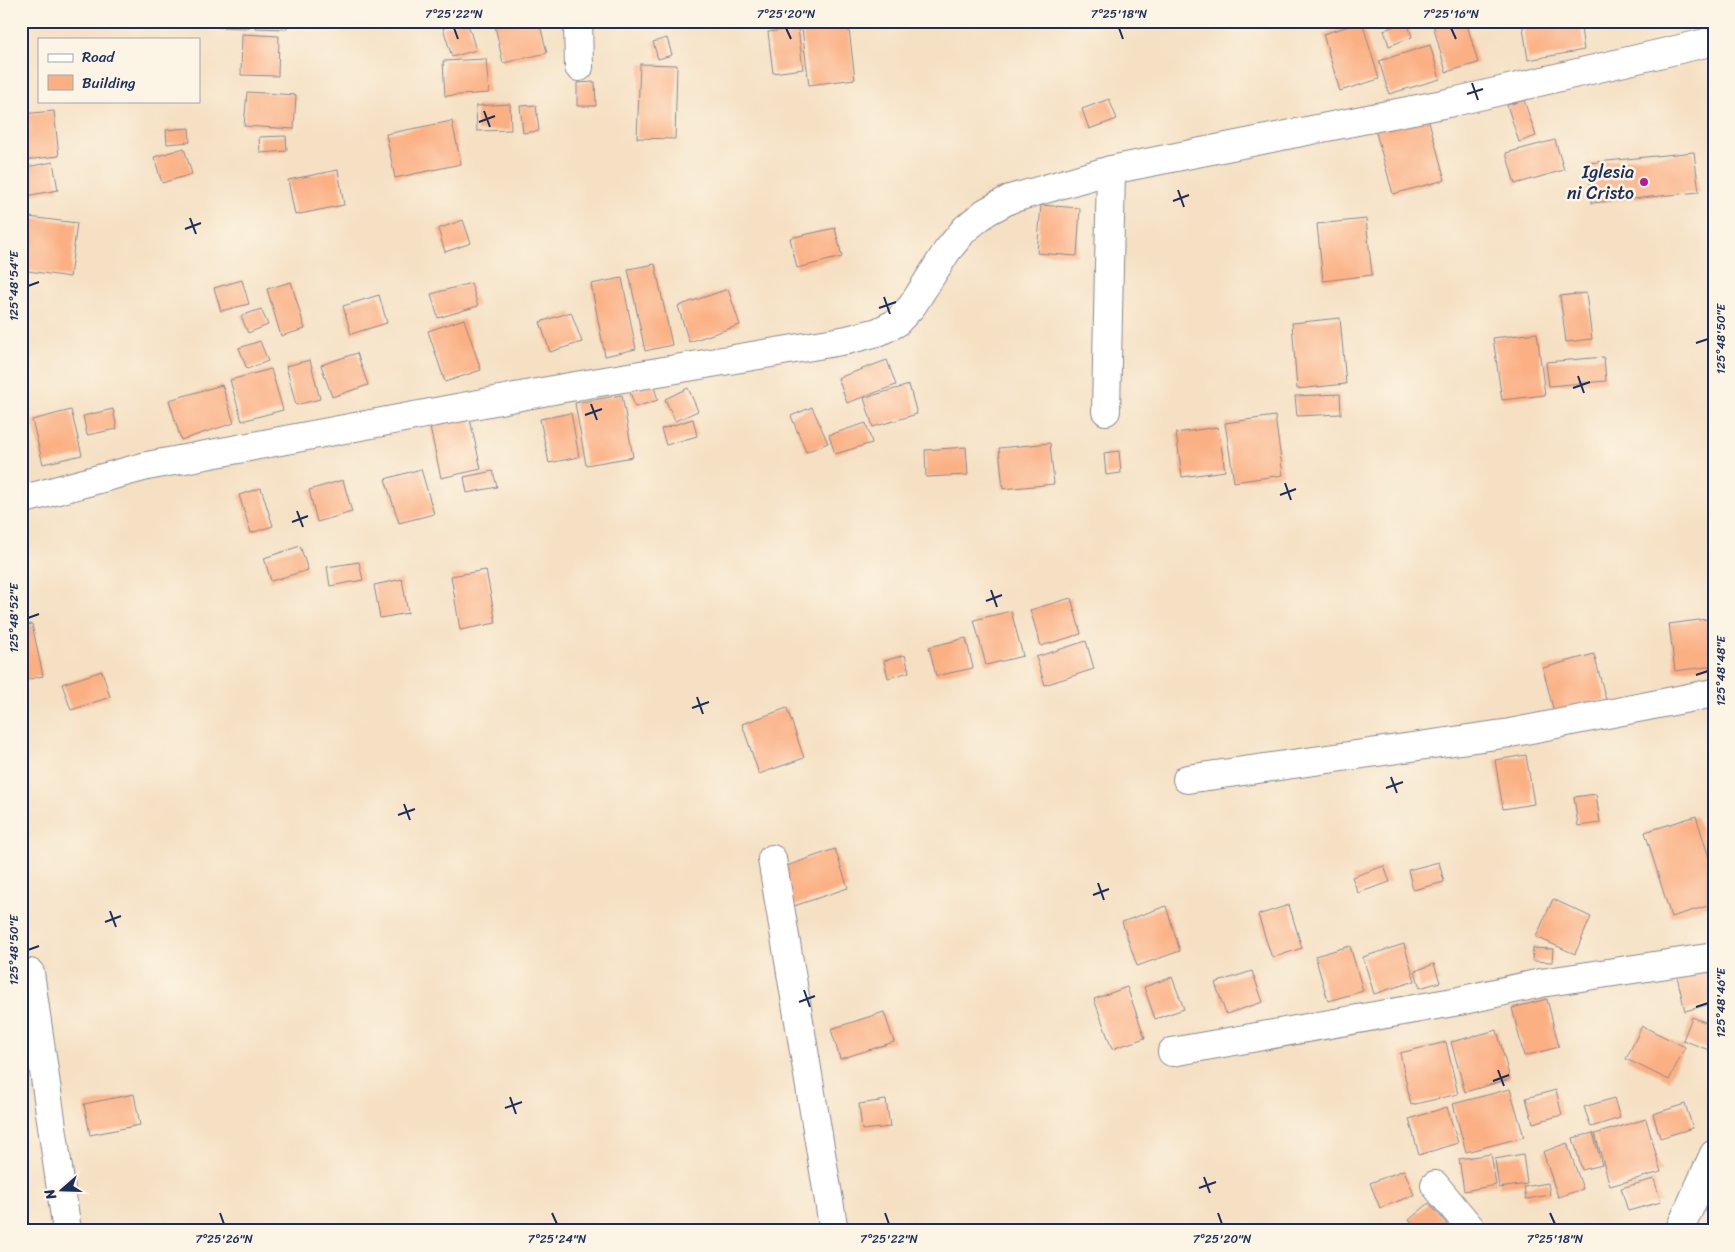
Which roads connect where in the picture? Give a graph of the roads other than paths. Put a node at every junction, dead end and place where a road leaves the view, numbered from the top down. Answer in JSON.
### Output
{"nodes":[{"id":1,"x":578,"y":21,"type":"edge"},
{"id":2,"x":1714,"y":41,"type":"edge"},
{"id":3,"x":579,"y":67,"type":"dead end"},
{"id":4,"x":1111,"y":170,"type":"junction"},
{"id":5,"x":1106,"y":411,"type":"dead end"},
{"id":6,"x":21,"y":500,"type":"edge"},
{"id":7,"x":1714,"y":693,"type":"edge"},
{"id":8,"x":1187,"y":779,"type":"dead end"},
{"id":9,"x":772,"y":859,"type":"dead end"},
{"id":10,"x":1714,"y":957,"type":"edge"},
{"id":11,"x":30,"y":973,"type":"dead end"},
{"id":12,"x":1172,"y":1052,"type":"dead end"},
{"id":13,"x":1714,"y":1154,"type":"edge"},
{"id":14,"x":1435,"y":1185,"type":"dead end"},
{"id":15,"x":67,"y":1231,"type":"edge"},
{"id":16,"x":834,"y":1231,"type":"edge"},
{"id":17,"x":1473,"y":1231,"type":"edge"},
{"id":18,"x":1679,"y":1231,"type":"edge"}],
"edges":[{"from":1,"to":3,"type":"street"},
{"from":2,"to":4,"type":"street"},
{"from":4,"to":5,"type":"street"},
{"from":4,"to":6,"type":"street"},
{"from":7,"to":8,"type":"street"},
{"from":9,"to":16,"type":"street"},
{"from":10,"to":12,"type":"street"},
{"from":11,"to":15,"type":"street"},
{"from":13,"to":18,"type":"street"},
{"from":14,"to":17,"type":"street"}]}
